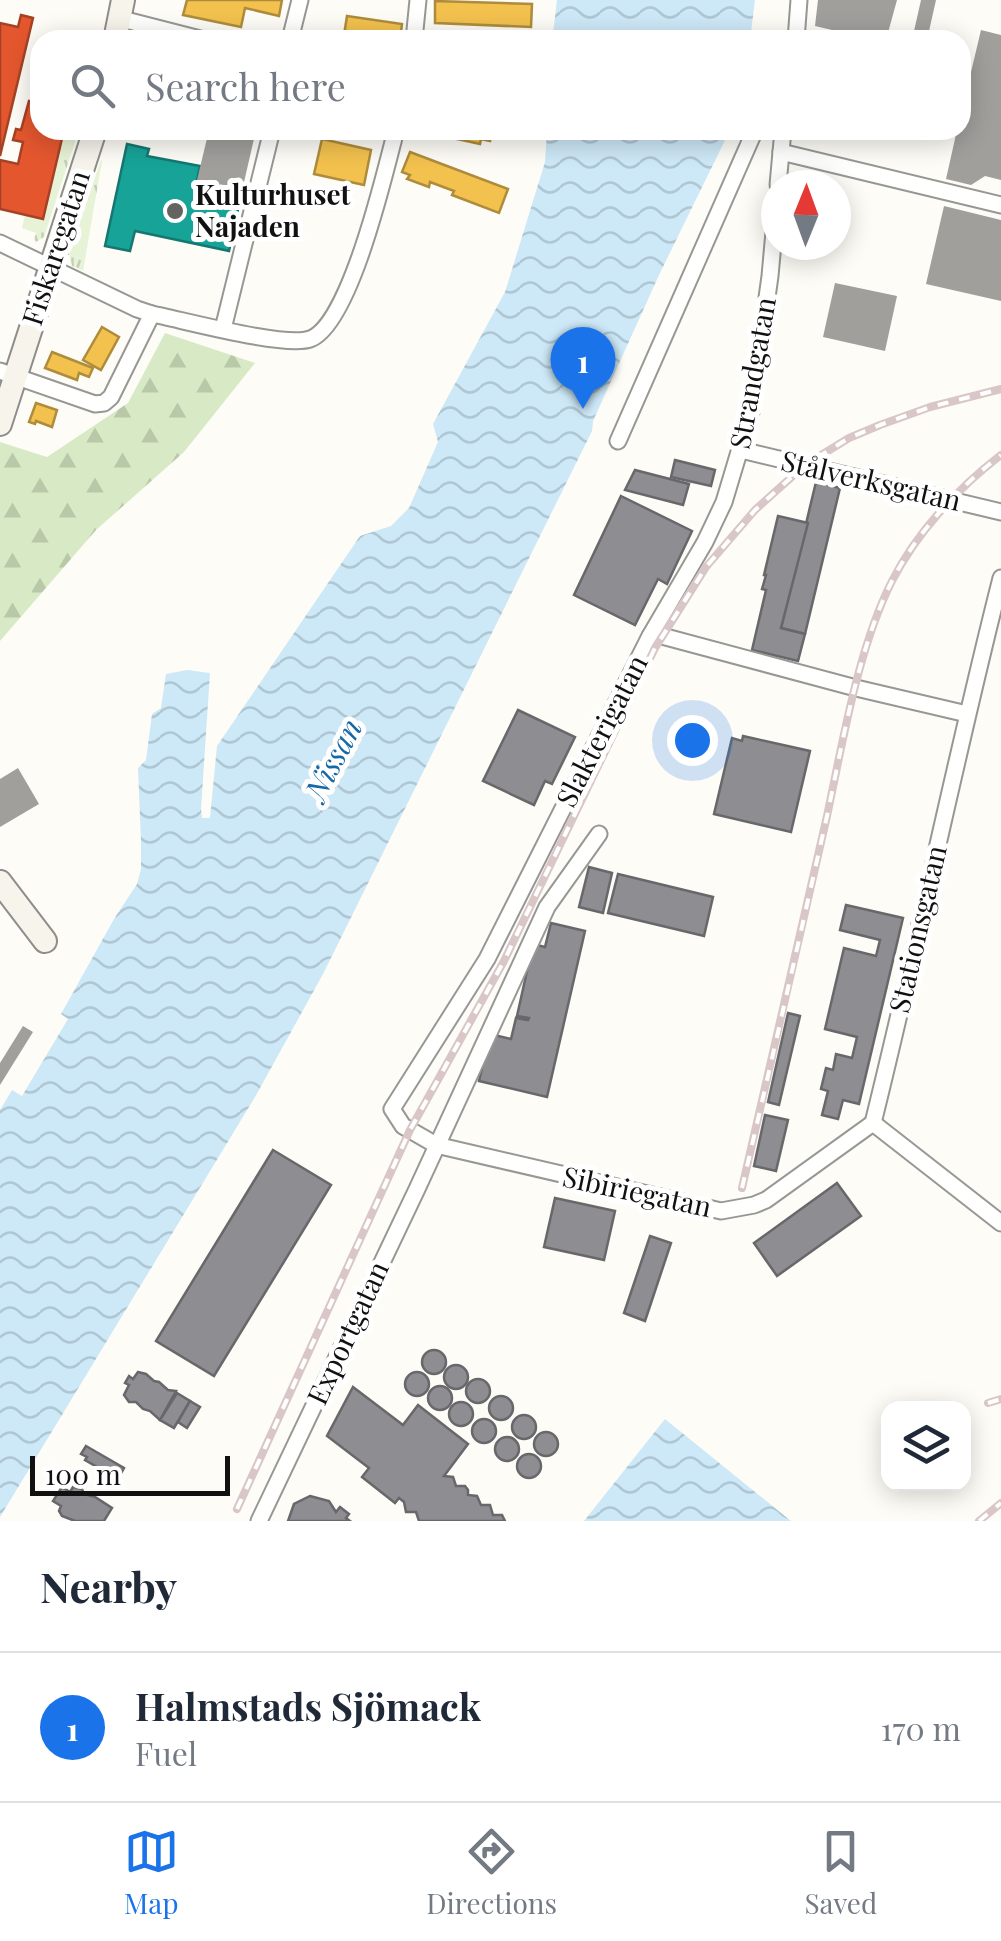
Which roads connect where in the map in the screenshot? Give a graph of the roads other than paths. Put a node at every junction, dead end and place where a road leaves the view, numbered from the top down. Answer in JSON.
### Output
{"nodes":[{"id":1,"x":300,"y":0,"type":"edge"},
{"id":2,"x":418,"y":0,"type":"edge"},
{"id":3,"x":798,"y":0,"type":"edge"},
{"id":4,"x":118,"y":19,"type":"edge"},
{"id":5,"x":163,"y":30,"type":"edge"},
{"id":6,"x":292,"y":30,"type":"edge"},
{"id":7,"x":415,"y":30,"type":"edge"},
{"id":8,"x":796,"y":30,"type":"edge"},
{"id":9,"x":92,"y":140,"type":"edge"},
{"id":10,"x":270,"y":140,"type":"edge"},
{"id":11,"x":393,"y":140,"type":"edge"},
{"id":12,"x":751,"y":140,"type":"edge"},
{"id":13,"x":782,"y":140,"type":"edge"},
{"id":14,"x":781,"y":152,"type":"junction"},
{"id":15,"x":779,"y":170,"type":"edge"},
{"id":16,"x":1001,"y":205,"type":"edge"},
{"id":17,"x":0,"y":243,"type":"edge"},
{"id":18,"x":771,"y":260,"type":"edge"},
{"id":19,"x":52,"y":268,"type":"junction"},
{"id":20,"x":152,"y":314,"type":"junction"},
{"id":21,"x":223,"y":329,"type":"junction"},
{"id":22,"x":8,"y":373,"type":"edge"},
{"id":23,"x":0,"y":424,"type":"edge"},
{"id":24,"x":618,"y":441,"type":"dead end"},
{"id":25,"x":741,"y":450,"type":"junction"},
{"id":26,"x":1001,"y":512,"type":"edge"},
{"id":27,"x":1001,"y":578,"type":"edge"},
{"id":28,"x":650,"y":636,"type":"junction"},
{"id":29,"x":967,"y":714,"type":"junction"},
{"id":30,"x":599,"y":834,"type":"dead end"},
{"id":31,"x":0,"y":882,"type":"edge"},
{"id":32,"x":44,"y":942,"type":"dead end"},
{"id":33,"x":392,"y":1109,"type":"joint"},
{"id":34,"x":873,"y":1123,"type":"junction"},
{"id":35,"x":436,"y":1146,"type":"junction"},
{"id":36,"x":1001,"y":1223,"type":"edge"},
{"id":37,"x":259,"y":1521,"type":"edge"}],
"edges":[{"from":1,"to":6,"type":"street"},
{"from":2,"to":7,"type":"street"},
{"from":3,"to":8,"type":"street"},
{"from":4,"to":5,"type":"street"},
{"from":9,"to":19,"type":"street","name":"Fiskaregatan"},
{"from":10,"to":21,"type":"street"},
{"from":11,"to":21,"type":"street"},
{"from":12,"to":24,"type":"street"},
{"from":13,"to":14,"type":"street"},
{"from":14,"to":15,"type":"street"},
{"from":14,"to":16,"type":"street"},
{"from":17,"to":19,"type":"street"},
{"from":18,"to":25,"type":"street","name":"Strandgatan"},
{"from":19,"to":20,"type":"street"},
{"from":19,"to":22,"type":"street","name":"Fiskaregatan"},
{"from":20,"to":21,"type":"street"},
{"from":20,"to":22,"type":"street"},
{"from":22,"to":23,"type":"street","name":"Fiskaregatan"},
{"from":25,"to":26,"type":"street","name":"Stålverksgatan"},
{"from":25,"to":28,"type":"street","name":"Strandgatan"},
{"from":27,"to":29,"type":"street","name":"Stationsgatan"},
{"from":28,"to":29,"type":"street","name":"Slakterigatan"},
{"from":28,"to":33,"type":"street","name":"Slakterigatan"},
{"from":29,"to":34,"type":"street","name":"Stationsgatan"},
{"from":30,"to":35,"type":"street","name":"Exportgatan"},
{"from":31,"to":32,"type":"street"},
{"from":33,"to":35,"type":"street","name":"Sibiriegatan"},
{"from":34,"to":35,"type":"street","name":"Sibiriegatan"},
{"from":34,"to":36,"type":"street"},
{"from":35,"to":37,"type":"street","name":"Exportgatan"}]}
